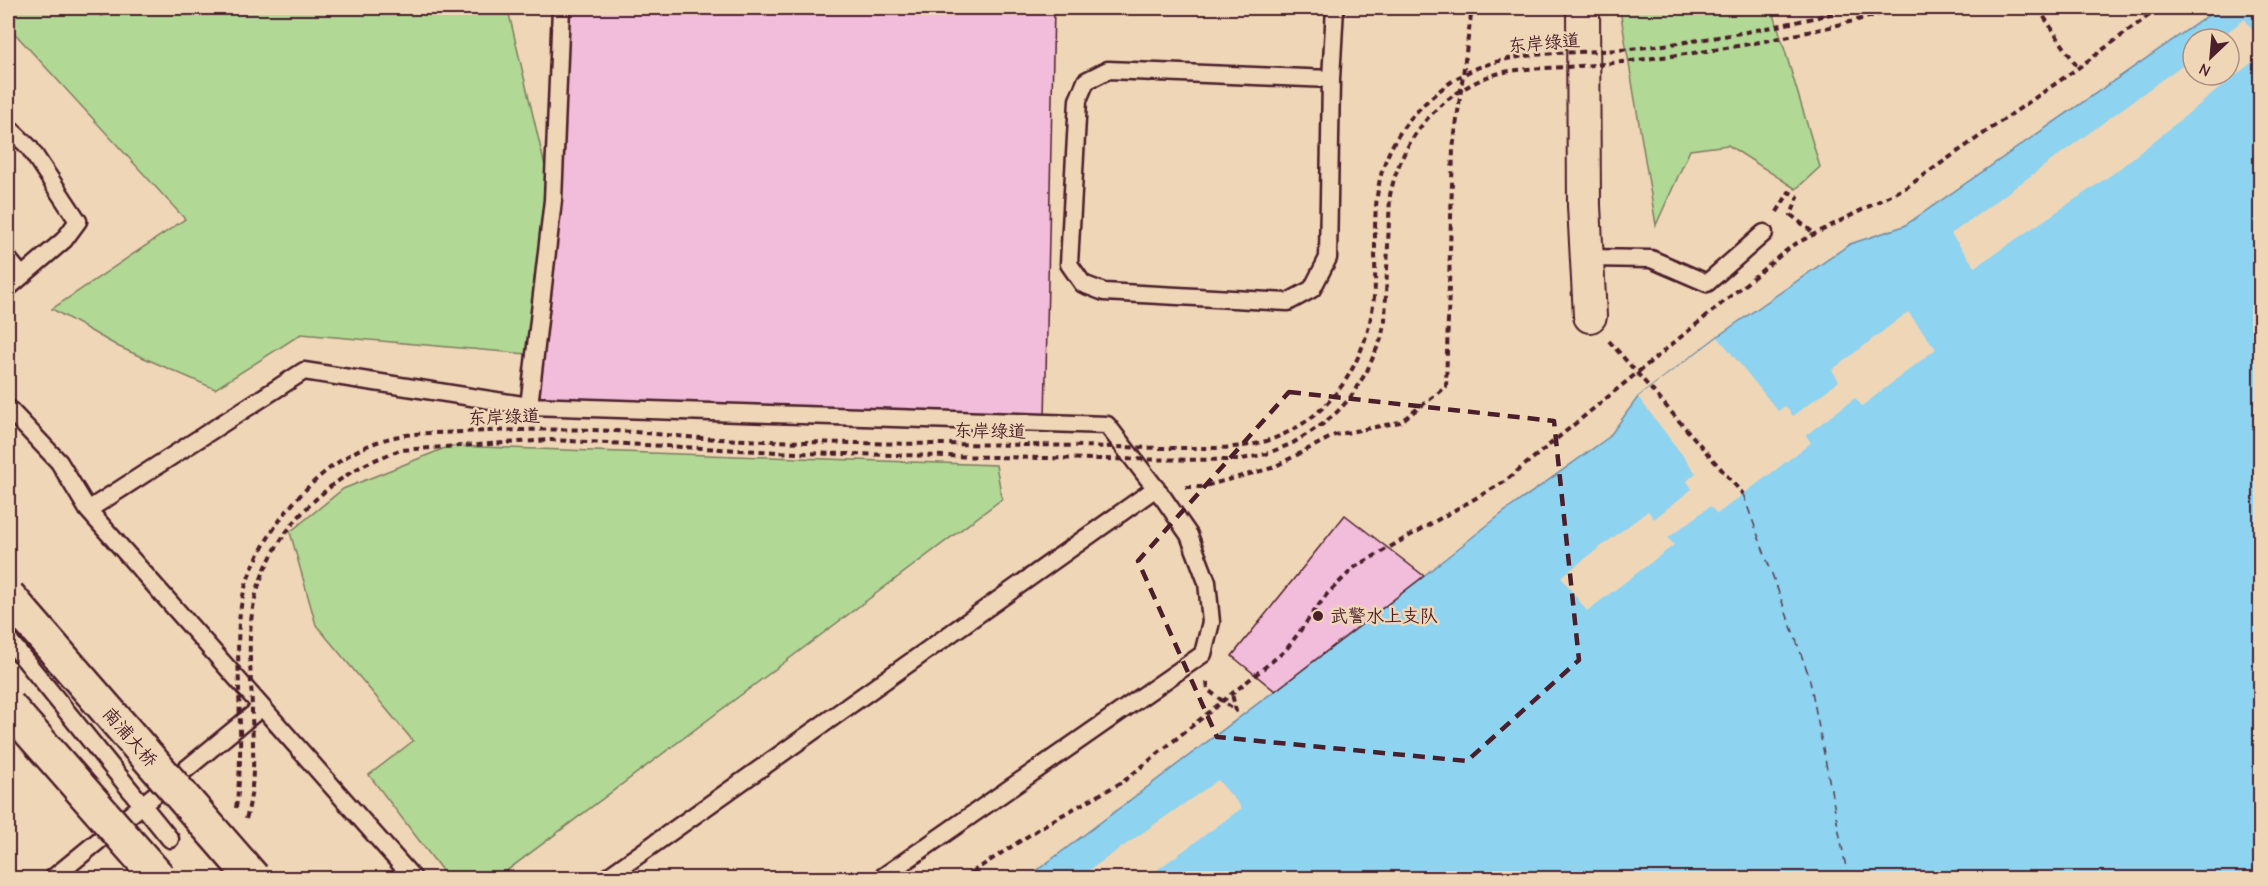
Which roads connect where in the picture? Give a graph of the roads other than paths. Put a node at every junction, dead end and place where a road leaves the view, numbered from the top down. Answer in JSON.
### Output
{"nodes":[{"id":1,"x":561,"y":8,"type":"edge"},
{"id":2,"x":1335,"y":8,"type":"edge"},
{"id":3,"x":1583,"y":8,"type":"edge"},
{"id":4,"x":1331,"y":79,"type":"junction"},
{"id":5,"x":8,"y":127,"type":"edge"},
{"id":6,"x":1764,"y":233,"type":"road end"},
{"id":7,"x":1587,"y":258,"type":"junction"},
{"id":8,"x":8,"y":259,"type":"edge"},
{"id":9,"x":21,"y":276,"type":"junction"},
{"id":10,"x":8,"y":288,"type":"edge"},
{"id":11,"x":1590,"y":316,"type":"road end"},
{"id":12,"x":529,"y":406,"type":"junction"},
{"id":13,"x":8,"y":408,"type":"edge"},
{"id":14,"x":1156,"y":488,"type":"junction"},
{"id":15,"x":88,"y":510,"type":"junction"},
{"id":16,"x":8,"y":596,"type":"edge"},
{"id":17,"x":8,"y":639,"type":"edge"},
{"id":18,"x":8,"y":706,"type":"edge"},
{"id":19,"x":262,"y":707,"type":"junction"},
{"id":20,"x":142,"y":805,"type":"junction"},
{"id":21,"x":170,"y":839,"type":"dead end"},
{"id":22,"x":53,"y":879,"type":"edge"},
{"id":23,"x":159,"y":879,"type":"edge"},
{"id":24,"x":253,"y":879,"type":"edge"},
{"id":25,"x":413,"y":879,"type":"edge"},
{"id":26,"x":606,"y":879,"type":"edge"},
{"id":27,"x":881,"y":879,"type":"edge"}],
"edges":[{"from":1,"to":12,"type":"lane"},
{"from":2,"to":4,"type":"lane"},
{"from":3,"to":7,"type":"street"},
{"from":4,"to":4,"type":"lane"},
{"from":5,"to":9,"type":"lane"},
{"from":6,"to":7,"type":"lane"},
{"from":7,"to":11,"type":"street"},
{"from":8,"to":9,"type":"lane"},
{"from":9,"to":10,"type":"lane"},
{"from":12,"to":14,"type":"lane"},
{"from":12,"to":15,"type":"lane"},
{"from":13,"to":15,"type":"lane"},
{"from":14,"to":26,"type":"lane"},
{"from":14,"to":27,"type":"lane"},
{"from":15,"to":19,"type":"lane"},
{"from":16,"to":24,"type":"highway","name":"南浦大桥","bridge":true},
{"from":17,"to":20,"type":"lane"},
{"from":18,"to":23,"type":"highway","bridge":true},
{"from":19,"to":20,"type":"lane"},
{"from":19,"to":25,"type":"lane"},
{"from":20,"to":21,"type":"lane"},
{"from":20,"to":22,"type":"lane"}]}
